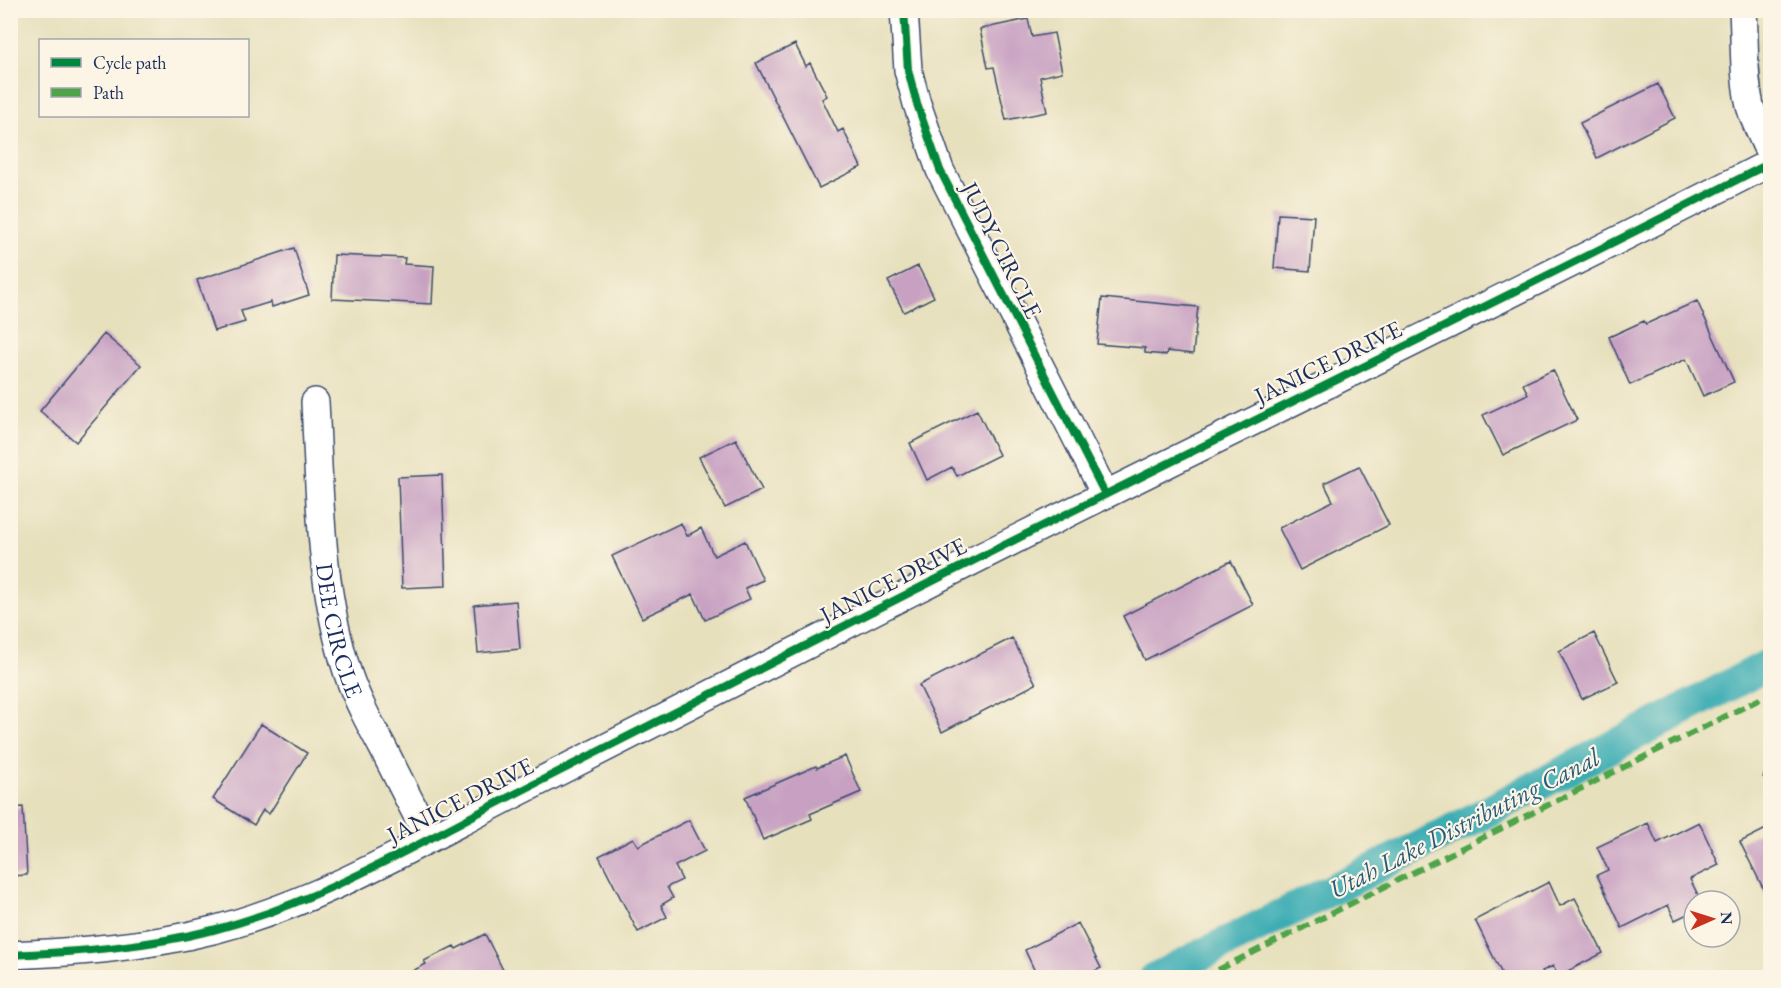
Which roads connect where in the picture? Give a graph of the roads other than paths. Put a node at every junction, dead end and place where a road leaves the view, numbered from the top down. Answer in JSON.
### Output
{"nodes":[{"id":1,"x":904,"y":10,"type":"edge"},
{"id":2,"x":1743,"y":10,"type":"edge"},
{"id":3,"x":1770,"y":154,"type":"edge"},
{"id":4,"x":1770,"y":163,"type":"edge"},
{"id":5,"x":315,"y":402,"type":"dead end"},
{"id":6,"x":1105,"y":494,"type":"junction"},
{"id":7,"x":429,"y":838,"type":"junction"},
{"id":8,"x":10,"y":955,"type":"edge"}],
"edges":[{"from":1,"to":6,"type":"street","name":"JUDY CIRCLE"},
{"from":2,"to":3,"type":"street"},
{"from":4,"to":6,"type":"street","name":"JANICE DRIVE"},
{"from":5,"to":7,"type":"street","name":"DEE CIRCLE"},
{"from":6,"to":7,"type":"street","name":"JANICE DRIVE"},
{"from":7,"to":8,"type":"street","name":"JANICE DRIVE"}]}
